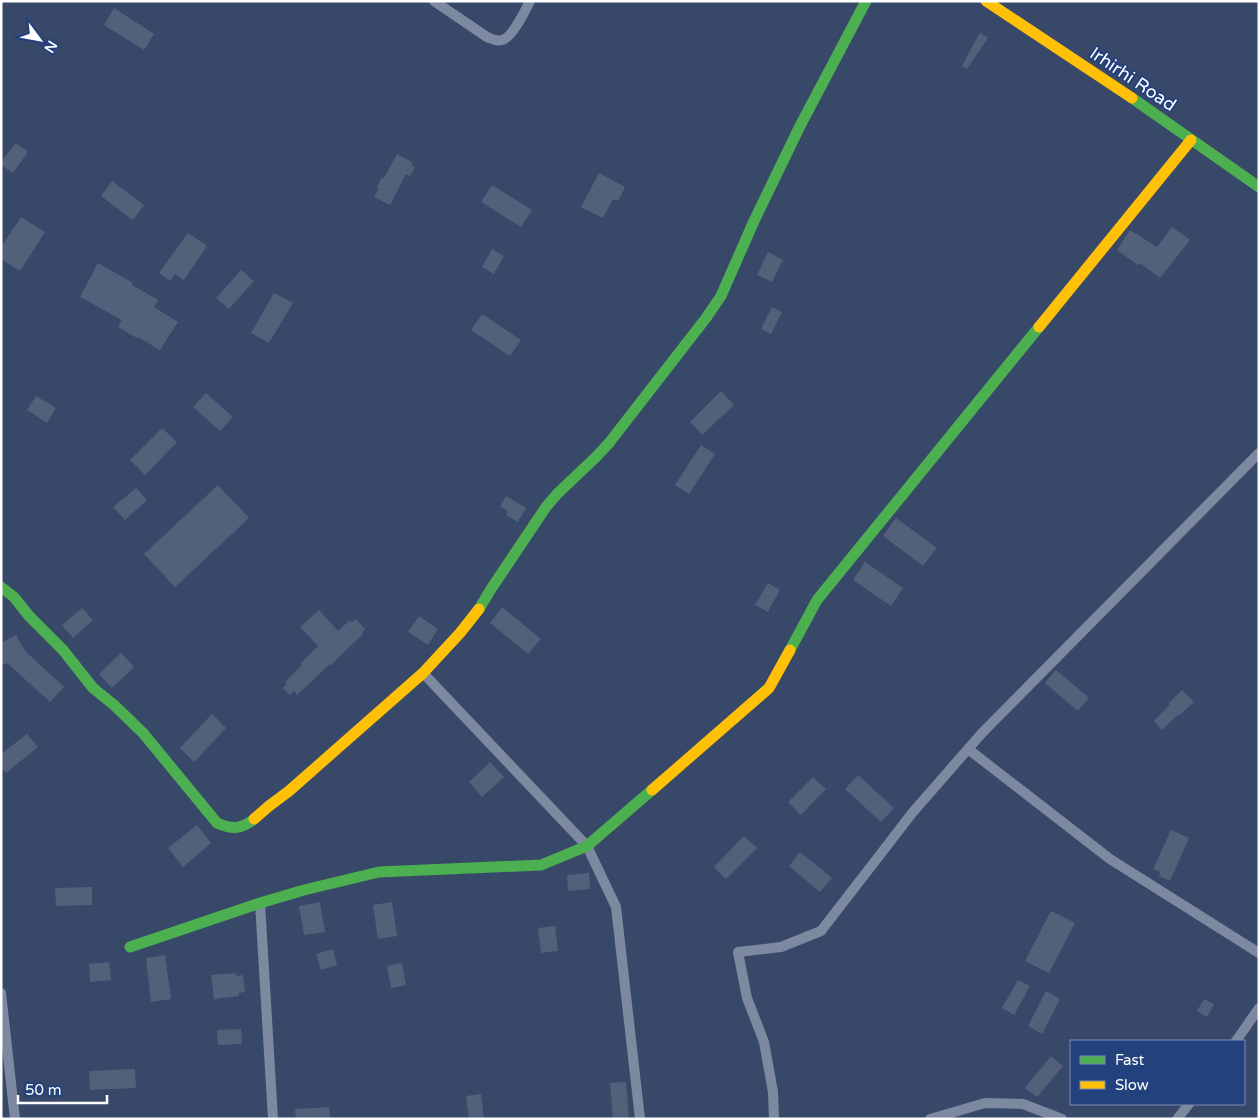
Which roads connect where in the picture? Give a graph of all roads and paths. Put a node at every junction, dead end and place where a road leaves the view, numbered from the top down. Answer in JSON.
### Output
{"nodes":[{"id":1,"x":434,"y":1,"type":"edge"},
{"id":2,"x":530,"y":1,"type":"edge"},
{"id":3,"x":866,"y":1,"type":"edge"},
{"id":4,"x":986,"y":1,"type":"edge"},
{"id":5,"x":1191,"y":140,"type":"junction"},
{"id":6,"x":1259,"y":187,"type":"edge"},
{"id":7,"x":1259,"y":452,"type":"edge"},
{"id":8,"x":1,"y":587,"type":"edge"},
{"id":9,"x":423,"y":673,"type":"junction"},
{"id":10,"x":968,"y":749,"type":"junction"},
{"id":11,"x":586,"y":846,"type":"junction"},
{"id":12,"x":260,"y":903,"type":"junction"},
{"id":13,"x":130,"y":947,"type":"dead end"},
{"id":14,"x":1259,"y":953,"type":"edge"},
{"id":15,"x":1,"y":994,"type":"edge"},
{"id":16,"x":1259,"y":1008,"type":"edge"},
{"id":17,"x":1237,"y":1040,"type":"edge"},
{"id":18,"x":1189,"y":1105,"type":"edge"},
{"id":19,"x":14,"y":1119,"type":"edge"},
{"id":20,"x":273,"y":1119,"type":"edge"},
{"id":21,"x":640,"y":1119,"type":"edge"},
{"id":22,"x":774,"y":1119,"type":"edge"},
{"id":23,"x":930,"y":1119,"type":"edge"},
{"id":24,"x":1062,"y":1119,"type":"edge"},
{"id":25,"x":1177,"y":1119,"type":"edge"}],
"edges":[{"from":1,"to":2,"type":"street"},
{"from":3,"to":9,"type":"street"},
{"from":4,"to":5,"type":"street","name":"Irhirhi Road"},
{"from":5,"to":6,"type":"street","name":"Irhirhi Road"},
{"from":5,"to":11,"type":"street"},
{"from":7,"to":10,"type":"street"},
{"from":8,"to":9,"type":"street"},
{"from":9,"to":11,"type":"street"},
{"from":10,"to":14,"type":"street"},
{"from":10,"to":22,"type":"street"},
{"from":11,"to":12,"type":"street"},
{"from":11,"to":21,"type":"street"},
{"from":12,"to":13,"type":"street"},
{"from":12,"to":20,"type":"street"},
{"from":15,"to":19,"type":"street"},
{"from":16,"to":17,"type":"street"},
{"from":18,"to":25,"type":"street"},
{"from":23,"to":24,"type":"street"}]}
